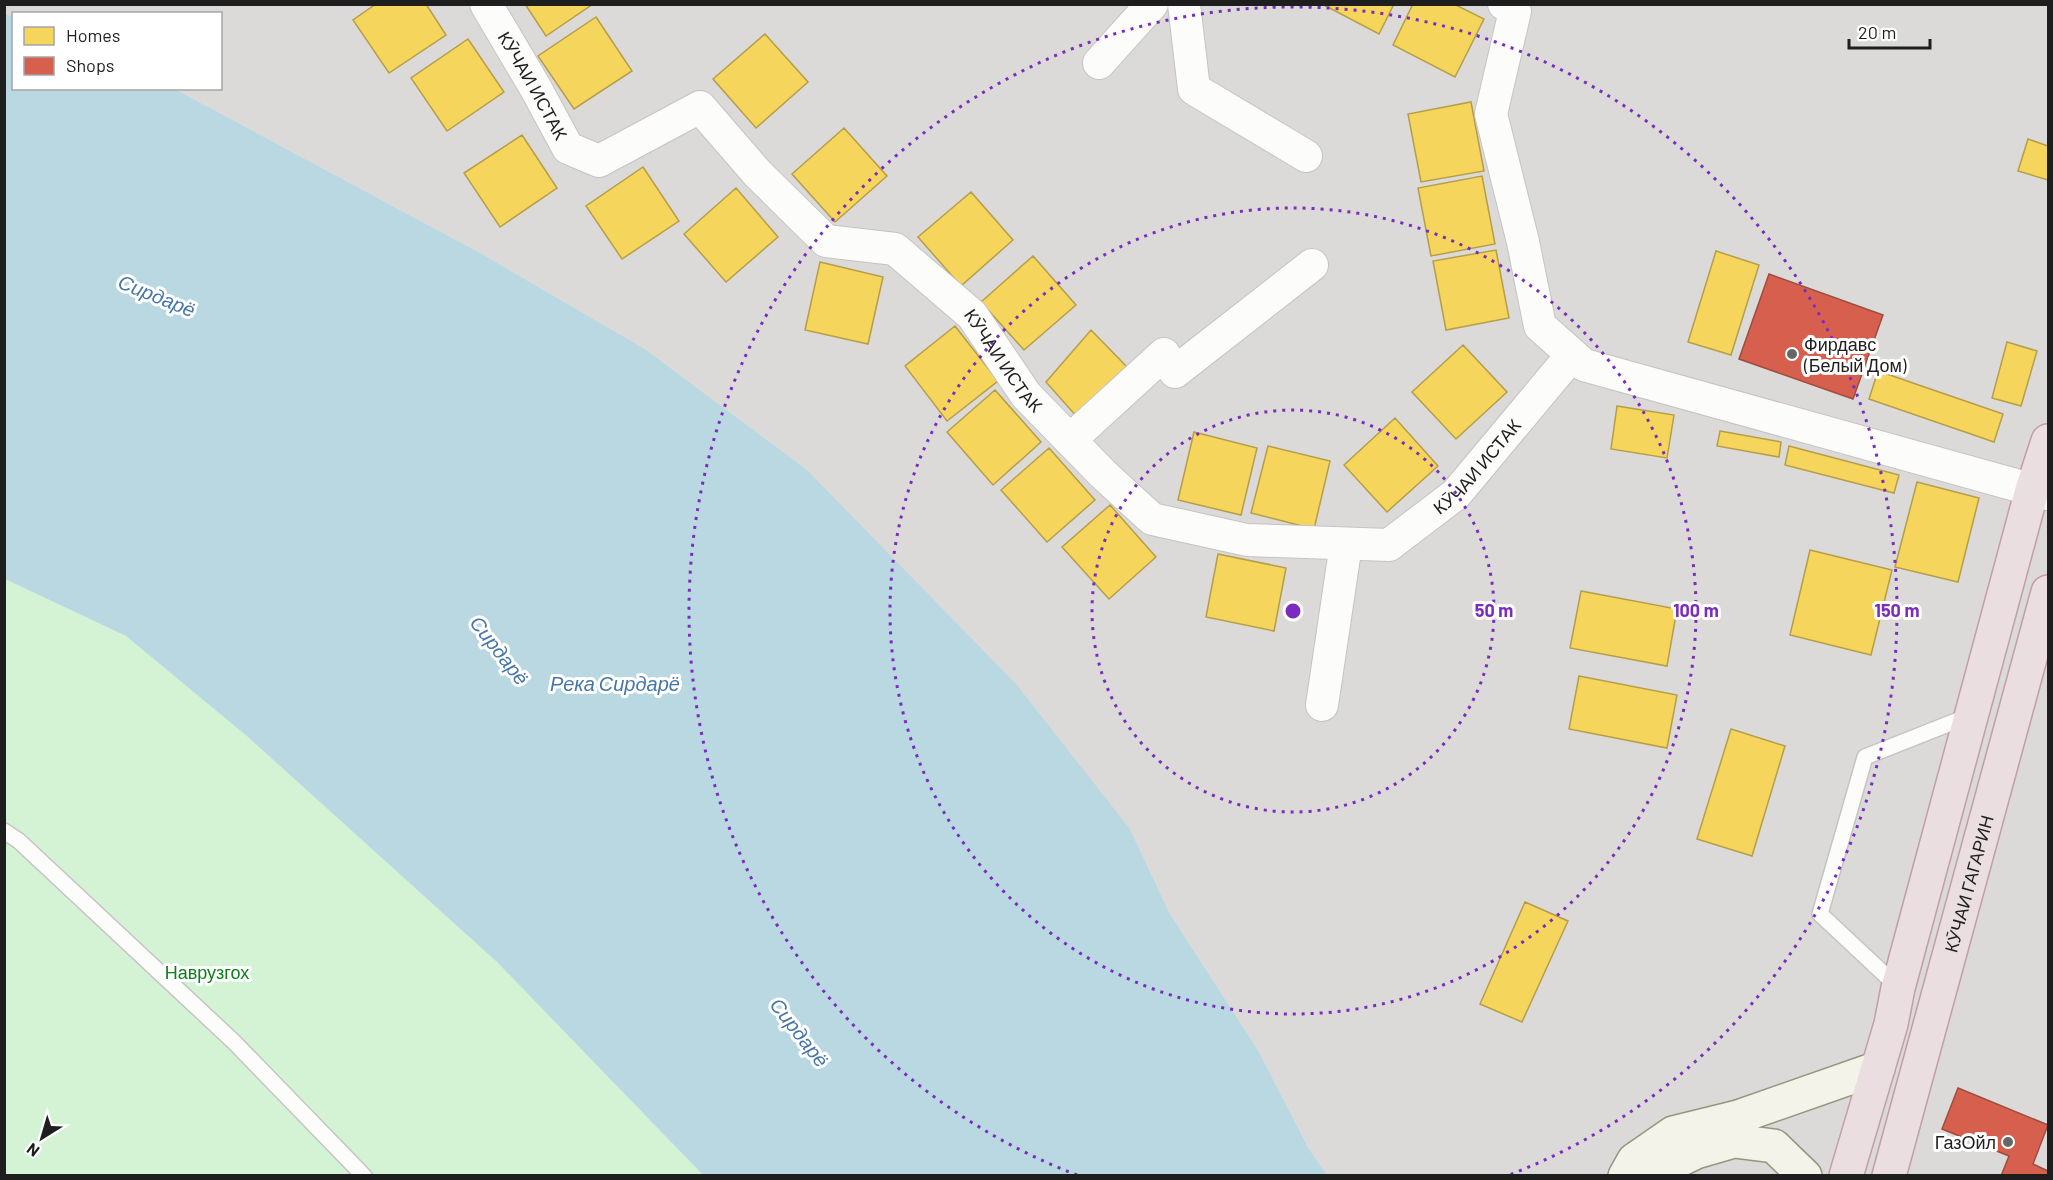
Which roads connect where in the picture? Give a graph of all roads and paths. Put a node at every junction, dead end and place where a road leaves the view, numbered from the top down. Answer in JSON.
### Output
{"nodes":[{"id":1,"x":486,"y":4,"type":"edge"},
{"id":2,"x":1152,"y":4,"type":"edge"},
{"id":3,"x":1184,"y":4,"type":"edge"},
{"id":4,"x":1504,"y":4,"type":"edge"},
{"id":5,"x":1099,"y":63,"type":"dead end"},
{"id":6,"x":1306,"y":156,"type":"dead end"},
{"id":7,"x":1312,"y":265,"type":"dead end"},
{"id":8,"x":1572,"y":355,"type":"junction"},
{"id":9,"x":1070,"y":440,"type":"junction"},
{"id":10,"x":2049,"y":441,"type":"edge"},
{"id":11,"x":2041,"y":492,"type":"edge"},
{"id":12,"x":1346,"y":544,"type":"junction"},
{"id":13,"x":2049,"y":591,"type":"edge"},
{"id":14,"x":1322,"y":705,"type":"dead end"},
{"id":15,"x":1971,"y":715,"type":"junction"},
{"id":16,"x":4,"y":831,"type":"edge"},
{"id":17,"x":1898,"y":988,"type":"junction"},
{"id":18,"x":1878,"y":1068,"type":"junction"},
{"id":19,"x":1895,"y":1165,"type":"edge"},
{"id":20,"x":364,"y":1176,"type":"edge"},
{"id":21,"x":1625,"y":1176,"type":"edge"},
{"id":22,"x":1652,"y":1176,"type":"edge"},
{"id":23,"x":1804,"y":1176,"type":"edge"},
{"id":24,"x":1846,"y":1176,"type":"edge"}],
"edges":[{"from":1,"to":9,"type":"street","name":"КӮЧАИ ИСТАК"},
{"from":2,"to":5,"type":"street"},
{"from":3,"to":6,"type":"street"},
{"from":4,"to":8,"type":"street"},
{"from":7,"to":9,"type":"street"},
{"from":8,"to":11,"type":"street"},
{"from":8,"to":12,"type":"street","name":"КӮЧАИ ИСТАК"},
{"from":9,"to":12,"type":"street","name":"КӮЧАИ ИСТАК"},
{"from":10,"to":11,"type":"highway"},
{"from":11,"to":15,"type":"highway"},
{"from":12,"to":14,"type":"street"},
{"from":13,"to":19,"type":"highway","name":"КӮЧАИ ГАГАРИН"},
{"from":15,"to":17,"type":"highway"},
{"from":15,"to":17,"type":"lane"},
{"from":16,"to":20,"type":"lane"},
{"from":17,"to":18,"type":"highway"},
{"from":18,"to":21,"type":"main road"},
{"from":18,"to":24,"type":"highway"},
{"from":22,"to":23,"type":"main road"}]}
